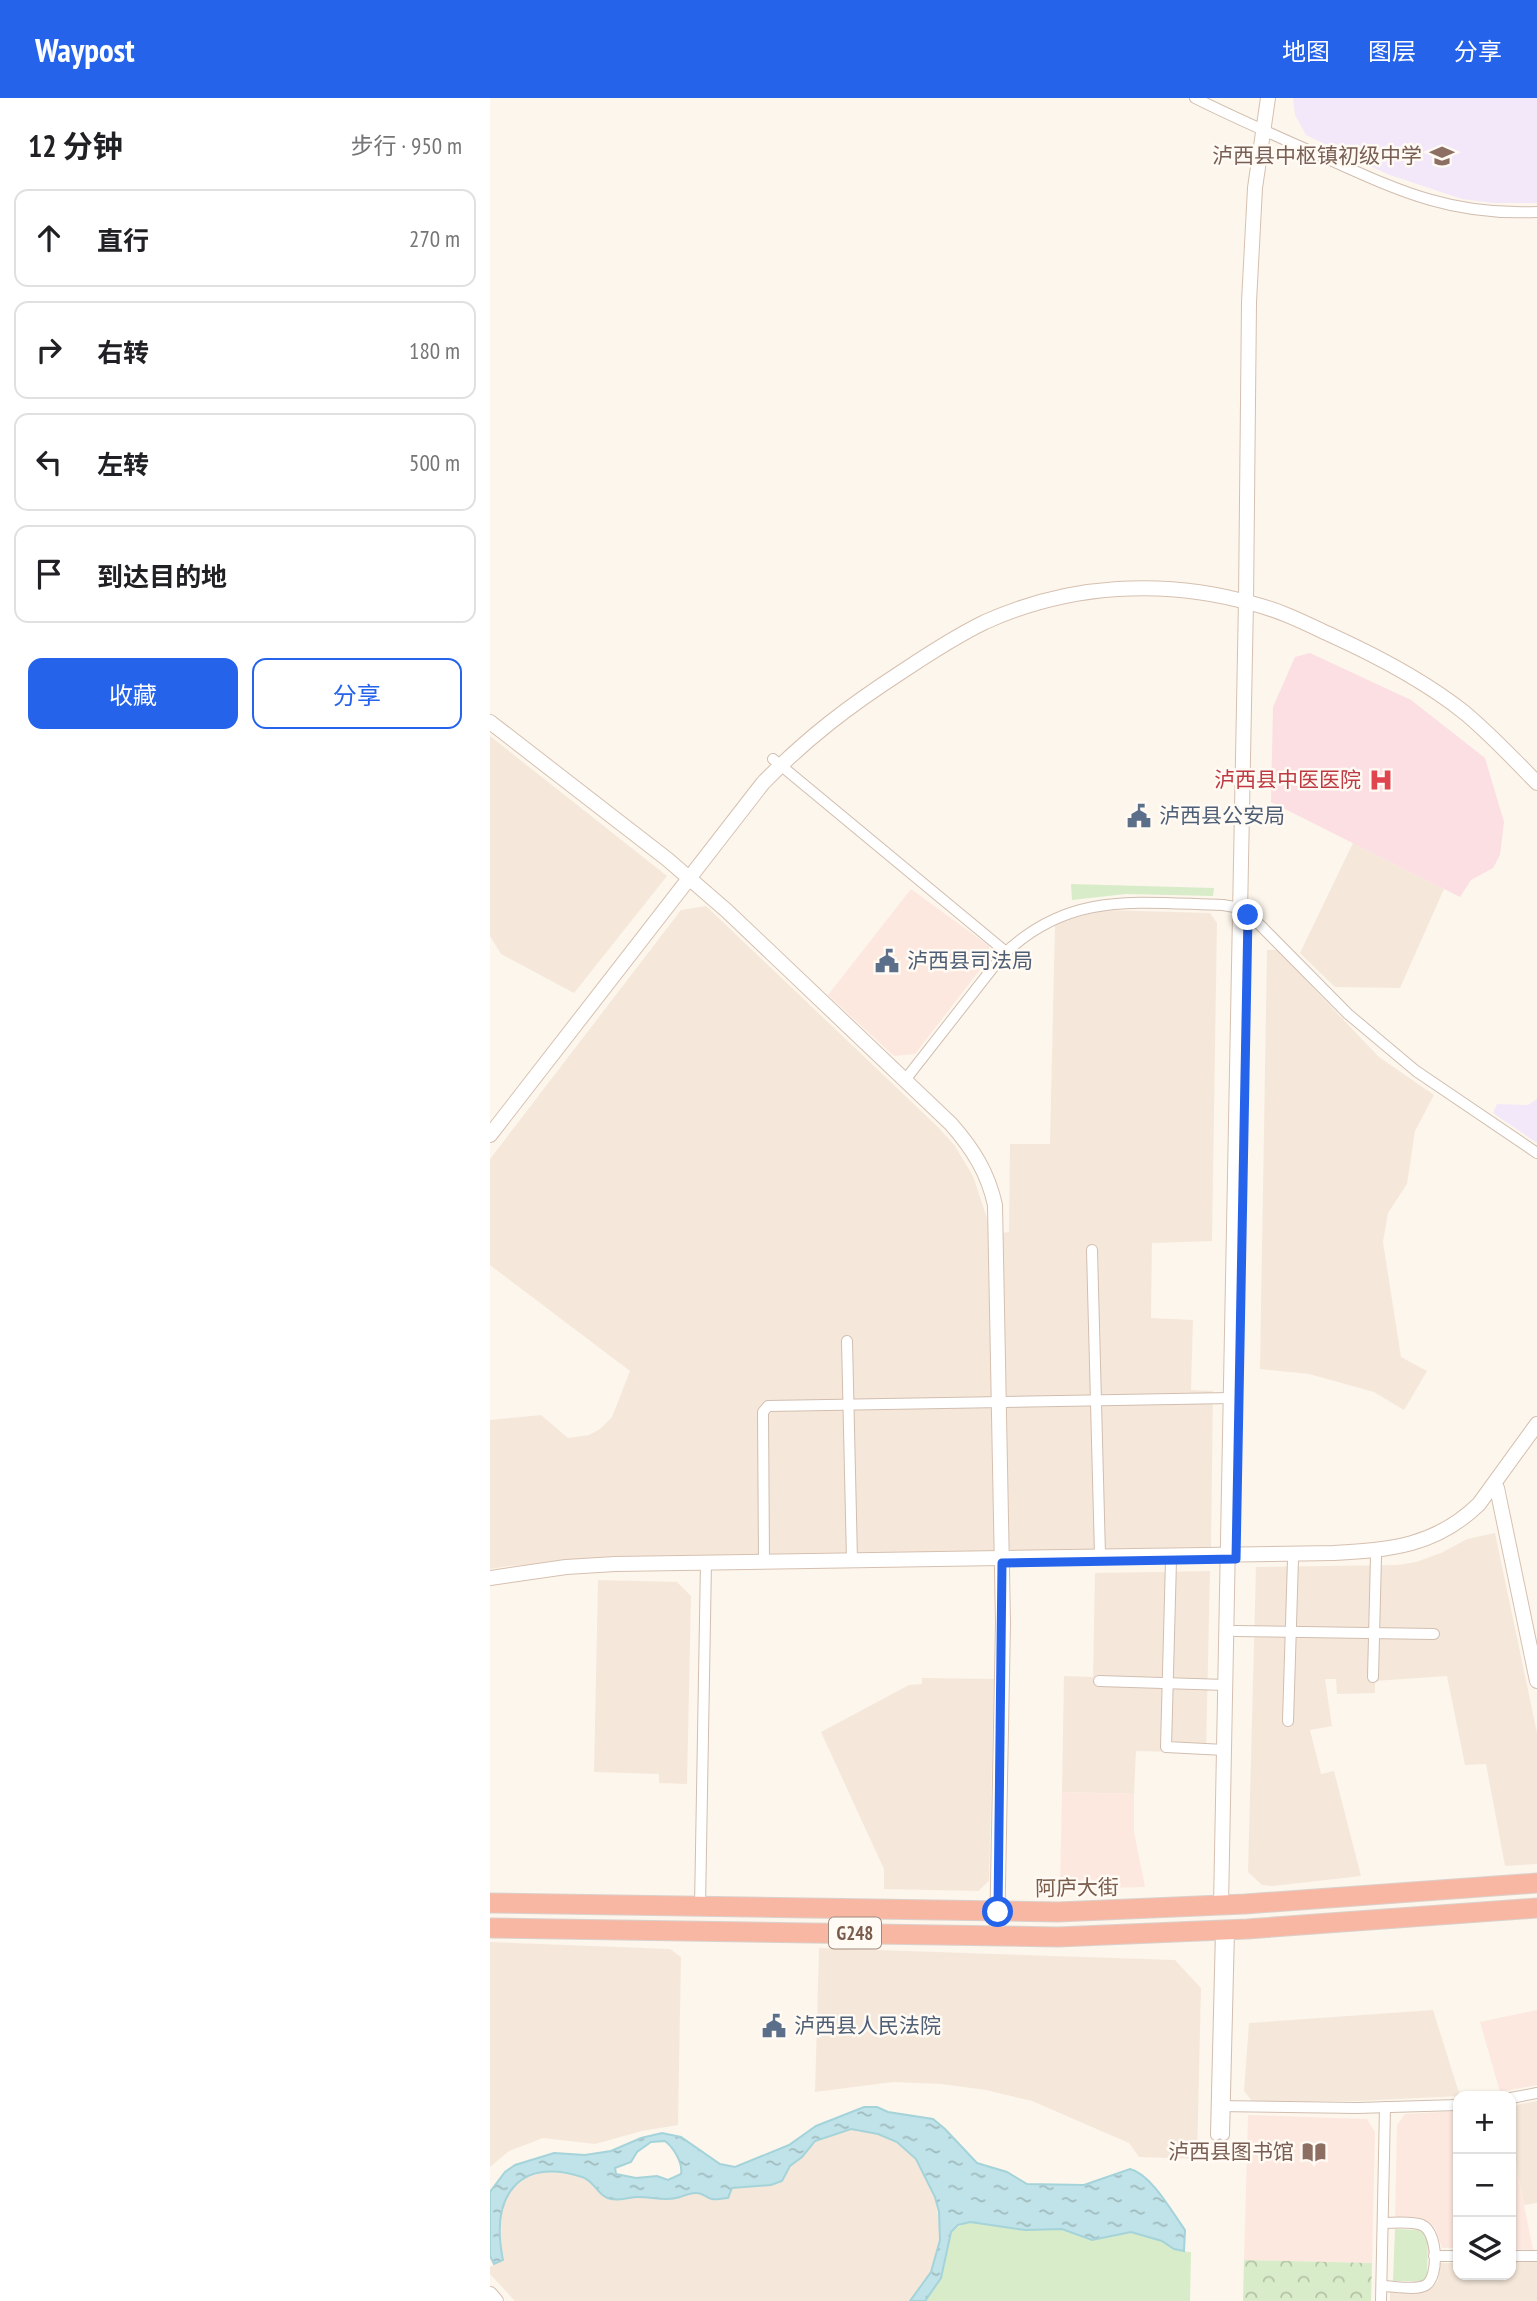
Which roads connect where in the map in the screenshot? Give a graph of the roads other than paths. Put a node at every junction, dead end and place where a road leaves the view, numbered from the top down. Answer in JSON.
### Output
{"nodes":[{"id":1,"x":1195,"y":98,"type":"edge"},
{"id":2,"x":1268,"y":98,"type":"edge"},
{"id":3,"x":1276,"y":98,"type":"edge"},
{"id":4,"x":1266,"y":131,"type":"junction"},
{"id":5,"x":1537,"y":212,"type":"edge"},
{"id":6,"x":1250,"y":598,"type":"junction"},
{"id":7,"x":490,"y":722,"type":"edge"},
{"id":8,"x":777,"y":762,"type":"junction"},
{"id":9,"x":1537,"y":770,"type":"edge"},
{"id":10,"x":1537,"y":783,"type":"edge"},
{"id":11,"x":686,"y":875,"type":"junction"},
{"id":12,"x":1244,"y":911,"type":"junction"},
{"id":13,"x":1006,"y":952,"type":"junction"},
{"id":14,"x":905,"y":1080,"type":"junction"},
{"id":15,"x":490,"y":1120,"type":"edge"},
{"id":16,"x":490,"y":1135,"type":"edge"},
{"id":17,"x":1537,"y":1153,"type":"edge"},
{"id":18,"x":1092,"y":1250,"type":"dead end"},
{"id":19,"x":847,"y":1341,"type":"dead end"},
{"id":20,"x":1231,"y":1398,"type":"junction"},
{"id":21,"x":1096,"y":1400,"type":"junction"},
{"id":22,"x":1000,"y":1401,"type":"junction"},
{"id":23,"x":847,"y":1404,"type":"junction"},
{"id":24,"x":1537,"y":1423,"type":"edge"},
{"id":25,"x":1537,"y":1433,"type":"edge"},
{"id":26,"x":1497,"y":1488,"type":"junction"},
{"id":27,"x":1100,"y":1555,"type":"junction"},
{"id":28,"x":1232,"y":1556,"type":"junction"},
{"id":29,"x":1376,"y":1556,"type":"junction"},
{"id":30,"x":1293,"y":1559,"type":"junction"},
{"id":31,"x":852,"y":1560,"type":"junction"},
{"id":32,"x":1002,"y":1560,"type":"junction"},
{"id":33,"x":1171,"y":1560,"type":"junction"},
{"id":34,"x":764,"y":1561,"type":"junction"},
{"id":35,"x":706,"y":1565,"type":"junction"},
{"id":36,"x":490,"y":1578,"type":"edge"},
{"id":37,"x":490,"y":1584,"type":"edge"},
{"id":38,"x":1235,"y":1631,"type":"junction"},
{"id":39,"x":1291,"y":1632,"type":"junction"},
{"id":40,"x":1374,"y":1633,"type":"junction"},
{"id":41,"x":1434,"y":1634,"type":"dead end"},
{"id":42,"x":1373,"y":1677,"type":"dead end"},
{"id":43,"x":1098,"y":1681,"type":"dead end"},
{"id":44,"x":1537,"y":1681,"type":"edge"},
{"id":45,"x":1168,"y":1683,"type":"junction"},
{"id":46,"x":1226,"y":1685,"type":"junction"},
{"id":47,"x":1288,"y":1721,"type":"dead end"},
{"id":48,"x":1224,"y":1750,"type":"junction"},
{"id":49,"x":1537,"y":1883,"type":"edge"},
{"id":50,"x":490,"y":1903,"type":"edge"},
{"id":51,"x":1226,"y":1905,"type":"junction"},
{"id":52,"x":700,"y":1907,"type":"junction"},
{"id":53,"x":1537,"y":1908,"type":"edge"},
{"id":54,"x":998,"y":1912,"type":"junction"},
{"id":55,"x":490,"y":1928,"type":"edge"},
{"id":56,"x":1225,"y":1930,"type":"junction"},
{"id":57,"x":997,"y":1937,"type":"junction"},
{"id":58,"x":1537,"y":2093,"type":"edge"},
{"id":59,"x":1516,"y":2097,"type":"edge"},
{"id":60,"x":1453,"y":2105,"type":"edge"},
{"id":61,"x":1221,"y":2106,"type":"junction"},
{"id":62,"x":1385,"y":2107,"type":"junction"},
{"id":63,"x":1220,"y":2135,"type":"dead end"},
{"id":64,"x":1383,"y":2223,"type":"junction"},
{"id":65,"x":1434,"y":2256,"type":"junction"},
{"id":66,"x":1453,"y":2256,"type":"edge"},
{"id":67,"x":1516,"y":2256,"type":"edge"},
{"id":68,"x":1537,"y":2256,"type":"edge"},
{"id":69,"x":1382,"y":2286,"type":"junction"},
{"id":70,"x":490,"y":2294,"type":"edge"},
{"id":71,"x":496,"y":2301,"type":"edge"},
{"id":72,"x":1381,"y":2301,"type":"edge"}],
"edges":[{"from":1,"to":4,"type":"street"},
{"from":2,"to":4,"type":"main road"},
{"from":3,"to":4,"type":"main road"},
{"from":4,"to":5,"type":"street"},
{"from":4,"to":6,"type":"main road"},
{"from":6,"to":8,"type":"main road"},
{"from":6,"to":9,"type":"main road"},
{"from":6,"to":10,"type":"main road"},
{"from":6,"to":12,"type":"main road"},
{"from":7,"to":11,"type":"main road"},
{"from":8,"to":11,"type":"main road"},
{"from":8,"to":13,"type":"street"},
{"from":11,"to":14,"type":"main road"},
{"from":11,"to":15,"type":"main road"},
{"from":11,"to":16,"type":"main road"},
{"from":12,"to":13,"type":"street"},
{"from":12,"to":17,"type":"street"},
{"from":12,"to":20,"type":"main road"},
{"from":12,"to":28,"type":"main road"},
{"from":13,"to":14,"type":"street"},
{"from":14,"to":22,"type":"main road"},
{"from":18,"to":21,"type":"street"},
{"from":19,"to":23,"type":"street"},
{"from":20,"to":21,"type":"street"},
{"from":20,"to":28,"type":"main road"},
{"from":21,"to":22,"type":"street"},
{"from":21,"to":27,"type":"street"},
{"from":22,"to":23,"type":"street"},
{"from":22,"to":32,"type":"main road"},
{"from":23,"to":31,"type":"street"},
{"from":23,"to":34,"type":"street"},
{"from":24,"to":28,"type":"main road"},
{"from":25,"to":26,"type":"main road"},
{"from":26,"to":29,"type":"main road"},
{"from":26,"to":44,"type":"main road"},
{"from":27,"to":28,"type":"main road"},
{"from":27,"to":32,"type":"main road"},
{"from":28,"to":30,"type":"main road"},
{"from":28,"to":33,"type":"main road"},
{"from":28,"to":38,"type":"main road"},
{"from":28,"to":46,"type":"main road"},
{"from":29,"to":30,"type":"main road"},
{"from":29,"to":40,"type":"street"},
{"from":30,"to":39,"type":"street"},
{"from":31,"to":32,"type":"main road"},
{"from":31,"to":34,"type":"main road"},
{"from":32,"to":33,"type":"main road"},
{"from":32,"to":35,"type":"main road"},
{"from":32,"to":54,"type":"main road"},
{"from":33,"to":45,"type":"street"},
{"from":34,"to":35,"type":"main road"},
{"from":35,"to":36,"type":"main road"},
{"from":35,"to":37,"type":"main road"},
{"from":35,"to":52,"type":"street"},
{"from":38,"to":39,"type":"street"},
{"from":38,"to":51,"type":"main road"},
{"from":39,"to":40,"type":"street"},
{"from":39,"to":47,"type":"street"},
{"from":40,"to":41,"type":"street"},
{"from":40,"to":42,"type":"street"},
{"from":43,"to":45,"type":"street"},
{"from":45,"to":46,"type":"street"},
{"from":45,"to":48,"type":"street"},
{"from":46,"to":48,"type":"main road"},
{"from":48,"to":51,"type":"main road"},
{"from":49,"to":51,"type":"highway","name":"阿庐大街","number":"G248"},
{"from":50,"to":52,"type":"highway","name":"阿庐大街","number":"G248"},
{"from":51,"to":54,"type":"highway","name":"阿庐大街","number":"G248"},
{"from":52,"to":54,"type":"highway","name":"阿庐大街","number":"G248"},
{"from":53,"to":56,"type":"highway","number":"G248"},
{"from":54,"to":57,"type":"main road"},
{"from":55,"to":57,"type":"highway","number":"G248"},
{"from":56,"to":57,"type":"highway","number":"G248"},
{"from":56,"to":61,"type":"street"},
{"from":58,"to":59,"type":"street"},
{"from":60,"to":62,"type":"street"},
{"from":61,"to":62,"type":"street"},
{"from":61,"to":63,"type":"street"},
{"from":62,"to":64,"type":"street"},
{"from":64,"to":65,"type":"street"},
{"from":64,"to":69,"type":"street"},
{"from":65,"to":66,"type":"street"},
{"from":65,"to":69,"type":"street"},
{"from":67,"to":68,"type":"street"},
{"from":69,"to":72,"type":"street"},
{"from":70,"to":71,"type":"main road"}]}
